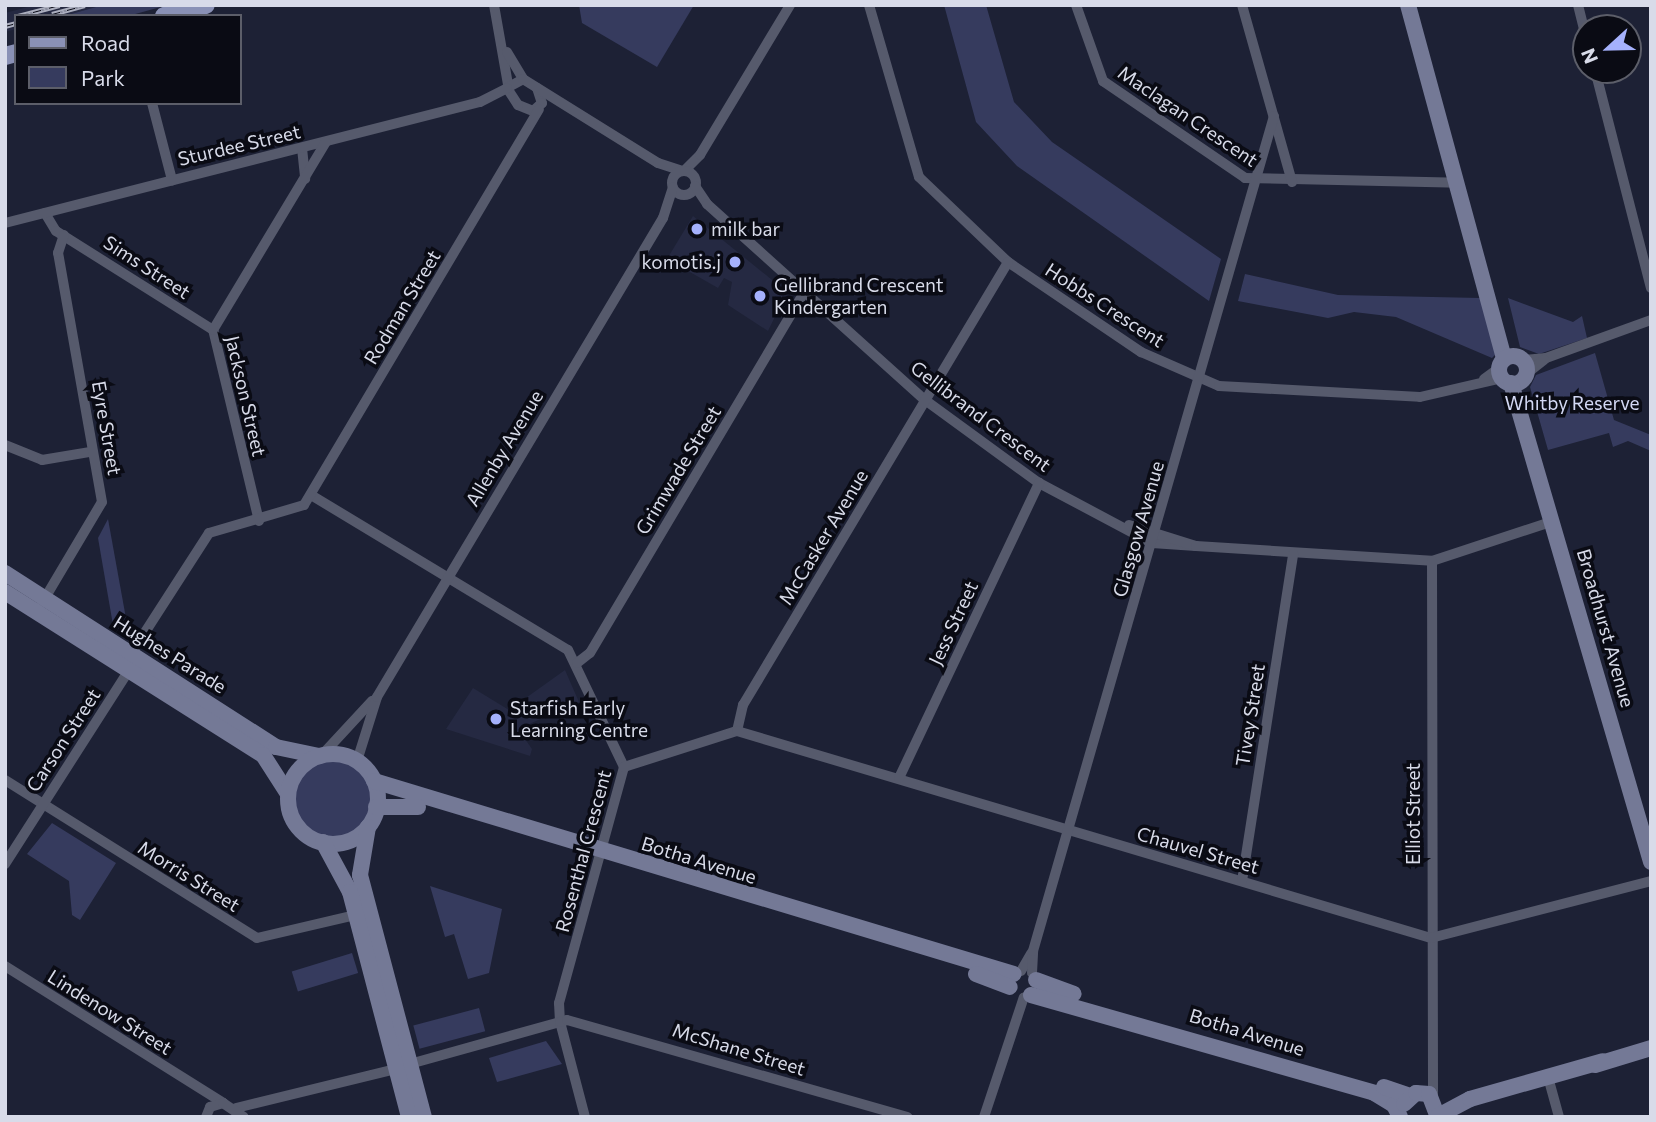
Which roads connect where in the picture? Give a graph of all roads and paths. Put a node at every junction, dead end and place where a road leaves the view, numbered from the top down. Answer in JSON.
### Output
{"nodes":[{"id":1,"x":206,"y":5,"type":"edge"},
{"id":2,"x":494,"y":5,"type":"edge"},
{"id":3,"x":790,"y":5,"type":"edge"},
{"id":4,"x":869,"y":5,"type":"edge"},
{"id":5,"x":1076,"y":5,"type":"edge"},
{"id":6,"x":1242,"y":5,"type":"edge"},
{"id":7,"x":1408,"y":5,"type":"edge"},
{"id":8,"x":172,"y":14,"type":"edge"},
{"id":9,"x":504,"y":47,"type":"junction"},
{"id":10,"x":523,"y":79,"type":"junction"},
{"id":11,"x":1599,"y":84,"type":"edge"},
{"id":12,"x":508,"y":86,"type":"junction"},
{"id":13,"x":537,"y":88,"type":"junction"},
{"id":14,"x":512,"y":100,"type":"junction"},
{"id":15,"x":480,"y":102,"type":"junction"},
{"id":16,"x":153,"y":105,"type":"edge"},
{"id":17,"x":523,"y":109,"type":"junction"},
{"id":18,"x":539,"y":109,"type":"junction"},
{"id":19,"x":576,"y":114,"type":"junction"},
{"id":20,"x":1274,"y":116,"type":"junction"},
{"id":21,"x":524,"y":138,"type":"junction"},
{"id":22,"x":326,"y":142,"type":"junction"},
{"id":23,"x":302,"y":148,"type":"junction"},
{"id":24,"x":305,"y":178,"type":"junction"},
{"id":25,"x":172,"y":180,"type":"junction"},
{"id":26,"x":1255,"y":181,"type":"junction"},
{"id":27,"x":1292,"y":182,"type":"junction"},
{"id":28,"x":684,"y":183,"type":"junction"},
{"id":29,"x":1459,"y":183,"type":"junction"},
{"id":30,"x":61,"y":209,"type":"junction"},
{"id":31,"x":45,"y":213,"type":"junction"},
{"id":32,"x":5,"y":223,"type":"edge"},
{"id":33,"x":64,"y":234,"type":"junction"},
{"id":34,"x":1008,"y":262,"type":"junction"},
{"id":35,"x":1651,"y":288,"type":"edge"},
{"id":36,"x":805,"y":291,"type":"junction"},
{"id":37,"x":1651,"y":324,"type":"edge"},
{"id":38,"x":213,"y":330,"type":"junction"},
{"id":39,"x":1513,"y":370,"type":"junction"},
{"id":40,"x":1200,"y":380,"type":"junction"},
{"id":41,"x":925,"y":400,"type":"junction"},
{"id":42,"x":5,"y":444,"type":"edge"},
{"id":43,"x":90,"y":452,"type":"junction"},
{"id":44,"x":1039,"y":483,"type":"junction"},
{"id":45,"x":309,"y":497,"type":"junction"},
{"id":46,"x":259,"y":520,"type":"junction"},
{"id":47,"x":1556,"y":526,"type":"junction"},
{"id":48,"x":1154,"y":538,"type":"junction"},
{"id":49,"x":1293,"y":554,"type":"junction"},
{"id":50,"x":1432,"y":561,"type":"junction"},
{"id":51,"x":5,"y":573,"type":"edge"},
{"id":52,"x":447,"y":579,"type":"junction"},
{"id":53,"x":5,"y":592,"type":"edge"},
{"id":54,"x":41,"y":605,"type":"junction"},
{"id":55,"x":130,"y":662,"type":"junction"},
{"id":56,"x":577,"y":663,"type":"junction"},
{"id":57,"x":737,"y":731,"type":"junction"},
{"id":58,"x":357,"y":732,"type":"junction"},
{"id":59,"x":320,"y":755,"type":"junction"},
{"id":60,"x":357,"y":761,"type":"junction"},
{"id":61,"x":624,"y":767,"type":"junction"},
{"id":62,"x":899,"y":778,"type":"junction"},
{"id":63,"x":5,"y":780,"type":"edge"},
{"id":64,"x":374,"y":781,"type":"junction"},
{"id":65,"x":288,"y":794,"type":"junction"},
{"id":66,"x":43,"y":804,"type":"junction"},
{"id":67,"x":376,"y":807,"type":"junction"},
{"id":68,"x":486,"y":822,"type":"junction"},
{"id":69,"x":368,"y":827,"type":"junction"},
{"id":70,"x":1069,"y":830,"type":"junction"},
{"id":71,"x":323,"y":842,"type":"junction"},
{"id":72,"x":602,"y":857,"type":"junction"},
{"id":73,"x":1651,"y":862,"type":"edge"},
{"id":74,"x":5,"y":864,"type":"edge"},
{"id":75,"x":1242,"y":881,"type":"junction"},
{"id":76,"x":1651,"y":881,"type":"edge"},
{"id":77,"x":363,"y":913,"type":"junction"},
{"id":78,"x":1430,"y":939,"type":"junction"},
{"id":79,"x":5,"y":966,"type":"edge"},
{"id":80,"x":1023,"y":984,"type":"junction"},
{"id":81,"x":560,"y":1022,"type":"junction"},
{"id":82,"x":1651,"y":1048,"type":"edge"},
{"id":83,"x":403,"y":1066,"type":"junction"},
{"id":84,"x":1317,"y":1071,"type":"junction"},
{"id":85,"x":1550,"y":1076,"type":"junction"},
{"id":86,"x":195,"y":1087,"type":"junction"},
{"id":87,"x":1425,"y":1096,"type":"junction"},
{"id":88,"x":1471,"y":1099,"type":"junction"},
{"id":89,"x":223,"y":1103,"type":"junction"},
{"id":90,"x":266,"y":1104,"type":"junction"},
{"id":91,"x":240,"y":1113,"type":"edge"},
{"id":92,"x":205,"y":1114,"type":"edge"},
{"id":93,"x":1438,"y":1116,"type":"edge"},
{"id":94,"x":250,"y":1117,"type":"edge"},
{"id":95,"x":409,"y":1117,"type":"edge"},
{"id":96,"x":424,"y":1117,"type":"edge"},
{"id":97,"x":585,"y":1117,"type":"edge"},
{"id":98,"x":907,"y":1117,"type":"edge"},
{"id":99,"x":984,"y":1117,"type":"edge"},
{"id":100,"x":1400,"y":1117,"type":"edge"},
{"id":101,"x":1559,"y":1117,"type":"edge"}],
"edges":[{"from":1,"to":8,"type":"main road"},
{"from":2,"to":9,"type":"street"},
{"from":3,"to":28,"type":"street","name":"Allenby Avenue"},
{"from":4,"to":34,"type":"street","name":"Hobbs Crescent"},
{"from":5,"to":26,"type":"street","name":"Maclagan Crescent"},
{"from":6,"to":20,"type":"street"},
{"from":7,"to":29,"type":"street","name":"Broadhurst Avenue"},
{"from":9,"to":10,"type":"street"},
{"from":9,"to":12,"type":"street"},
{"from":10,"to":12,"type":"street","name":"Sturdee Street"},
{"from":10,"to":13,"type":"street","name":"Gellibrand Crescent"},
{"from":11,"to":35,"type":"street"},
{"from":12,"to":14,"type":"street"},
{"from":12,"to":15,"type":"street","name":"Sturdee Street"},
{"from":13,"to":18,"type":"street"},
{"from":13,"to":19,"type":"street","name":"Gellibrand Crescent"},
{"from":14,"to":15,"type":"street","name":"Sturdee Street"},
{"from":14,"to":17,"type":"street"},
{"from":15,"to":22,"type":"street","name":"Sturdee Street"},
{"from":16,"to":25,"type":"street"},
{"from":17,"to":18,"type":"street","name":"Gellibrand Crescent"},
{"from":17,"to":21,"type":"street"},
{"from":18,"to":19,"type":"street","name":"Gellibrand Crescent"},
{"from":18,"to":21,"type":"street","name":"Rodman Street"},
{"from":19,"to":28,"type":"street","name":"Gellibrand Crescent"},
{"from":20,"to":26,"type":"street","name":"Glasgow Avenue"},
{"from":20,"to":27,"type":"street"},
{"from":21,"to":45,"type":"street","name":"Rodman Street"},
{"from":22,"to":23,"type":"street","name":"Sturdee Street"},
{"from":22,"to":24,"type":"street","name":"Jackson Street"},
{"from":23,"to":24,"type":"street"},
{"from":23,"to":25,"type":"street","name":"Sturdee Street"},
{"from":24,"to":38,"type":"street","name":"Jackson Street"},
{"from":25,"to":30,"type":"street","name":"Sturdee Street"},
{"from":26,"to":27,"type":"street","name":"Maclagan Crescent"},
{"from":26,"to":40,"type":"street","name":"Glasgow Avenue"},
{"from":27,"to":29,"type":"street","name":"Maclagan Crescent"},
{"from":28,"to":36,"type":"street","name":"Gellibrand Crescent"},
{"from":28,"to":52,"type":"street","name":"Allenby Avenue"},
{"from":29,"to":39,"type":"street","name":"Broadhurst Avenue"},
{"from":30,"to":31,"type":"street","name":"Sturdee Street"},
{"from":30,"to":33,"type":"street"},
{"from":31,"to":32,"type":"street","name":"Sturdee Street"},
{"from":31,"to":33,"type":"street","name":"Sims Street"},
{"from":33,"to":38,"type":"street","name":"Sims Street"},
{"from":33,"to":43,"type":"street","name":"Eyre Street"},
{"from":34,"to":40,"type":"street","name":"Hobbs Crescent"},
{"from":34,"to":41,"type":"street","name":"McCasker Avenue"},
{"from":36,"to":41,"type":"street","name":"Gellibrand Crescent"},
{"from":36,"to":56,"type":"street","name":"Grimwade Street"},
{"from":37,"to":39,"type":"street"},
{"from":38,"to":46,"type":"street","name":"Jackson Street"},
{"from":39,"to":40,"type":"street","name":"Hobbs Crescent"},
{"from":39,"to":47,"type":"street","name":"Broadhurst Avenue"},
{"from":40,"to":48,"type":"street","name":"Glasgow Avenue"},
{"from":41,"to":44,"type":"street","name":"Gellibrand Crescent"},
{"from":41,"to":57,"type":"street","name":"McCasker Avenue"},
{"from":42,"to":43,"type":"street"},
{"from":43,"to":54,"type":"street","name":"Eyre Street"},
{"from":44,"to":48,"type":"street","name":"Gellibrand Crescent"},
{"from":44,"to":62,"type":"street","name":"Jess Street"},
{"from":45,"to":46,"type":"street"},
{"from":45,"to":52,"type":"street","name":"Rosenthal Crescent"},
{"from":46,"to":55,"type":"street"},
{"from":47,"to":50,"type":"street","name":"Gellibrand Crescent"},
{"from":47,"to":73,"type":"street","name":"Broadhurst Avenue"},
{"from":48,"to":49,"type":"street","name":"Gellibrand Crescent"},
{"from":48,"to":70,"type":"street","name":"Glasgow Avenue"},
{"from":49,"to":50,"type":"street","name":"Gellibrand Crescent"},
{"from":49,"to":75,"type":"street","name":"Tivey Street"},
{"from":50,"to":78,"type":"street","name":"Elliot Street"},
{"from":51,"to":54,"type":"street","name":"Hughes Parade"},
{"from":52,"to":56,"type":"street","name":"Rosenthal Crescent"},
{"from":52,"to":58,"type":"street","name":"Allenby Avenue"},
{"from":53,"to":54,"type":"street","name":"Hughes Parade"},
{"from":54,"to":55,"type":"street","name":"Hughes Parade"},
{"from":55,"to":59,"type":"street","name":"Hughes Parade"},
{"from":55,"to":65,"type":"street","name":"Hughes Parade"},
{"from":55,"to":66,"type":"street","name":"Carson Street"},
{"from":56,"to":61,"type":"street","name":"Rosenthal Crescent"},
{"from":57,"to":61,"type":"street"},
{"from":57,"to":62,"type":"street","name":"Chauvel Street"},
{"from":58,"to":59,"type":"street","name":"Allenby Avenue"},
{"from":58,"to":60,"type":"street","name":"Allenby Avenue"},
{"from":59,"to":60,"type":"street"},
{"from":59,"to":65,"type":"street"},
{"from":60,"to":64,"type":"street"},
{"from":61,"to":72,"type":"street","name":"Rosenthal Crescent"},
{"from":62,"to":70,"type":"street","name":"Chauvel Street"},
{"from":63,"to":66,"type":"street","name":"Morris Street"},
{"from":64,"to":67,"type":"street"},
{"from":64,"to":68,"type":"street","name":"Botha Avenue"},
{"from":65,"to":71,"type":"street"},
{"from":66,"to":74,"type":"street","name":"Carson Street"},
{"from":66,"to":77,"type":"street","name":"Morris Street"},
{"from":67,"to":68,"type":"street","name":"Botha Avenue"},
{"from":67,"to":69,"type":"street"},
{"from":68,"to":72,"type":"street","name":"Botha Avenue"},
{"from":69,"to":71,"type":"street"},
{"from":69,"to":77,"type":"street"},
{"from":70,"to":75,"type":"street","name":"Chauvel Street"},
{"from":70,"to":80,"type":"street","name":"Glasgow Avenue"},
{"from":71,"to":77,"type":"street"},
{"from":72,"to":80,"type":"street","name":"Botha Avenue"},
{"from":72,"to":81,"type":"street","name":"Rosenthal Crescent"},
{"from":75,"to":78,"type":"street","name":"Chauvel Street"},
{"from":76,"to":78,"type":"street"},
{"from":77,"to":83,"type":"street"},
{"from":78,"to":87,"type":"street","name":"Elliot Street"},
{"from":79,"to":86,"type":"street","name":"Lindenow Street"},
{"from":80,"to":84,"type":"street","name":"Botha Avenue"},
{"from":80,"to":99,"type":"street","name":"Glasgow Avenue"},
{"from":81,"to":83,"type":"street"},
{"from":81,"to":97,"type":"street"},
{"from":81,"to":98,"type":"street","name":"McShane Street"},
{"from":82,"to":85,"type":"street"},
{"from":83,"to":90,"type":"street"},
{"from":83,"to":95,"type":"street"},
{"from":83,"to":96,"type":"street"},
{"from":84,"to":87,"type":"street","name":"Botha Avenue"},
{"from":84,"to":100,"type":"street","name":"Botha Avenue"},
{"from":85,"to":88,"type":"street"},
{"from":85,"to":101,"type":"street"},
{"from":86,"to":89,"type":"street","name":"Lindenow Street"},
{"from":86,"to":92,"type":"street","name":"Lindenow Street"},
{"from":87,"to":88,"type":"street","name":"Botha Avenue"},
{"from":87,"to":93,"type":"street"},
{"from":87,"to":100,"type":"street"},
{"from":88,"to":93,"type":"street"},
{"from":89,"to":91,"type":"street","name":"Lindenow Street"},
{"from":89,"to":92,"type":"street"},
{"from":90,"to":91,"type":"street"},
{"from":90,"to":94,"type":"street"}]}
